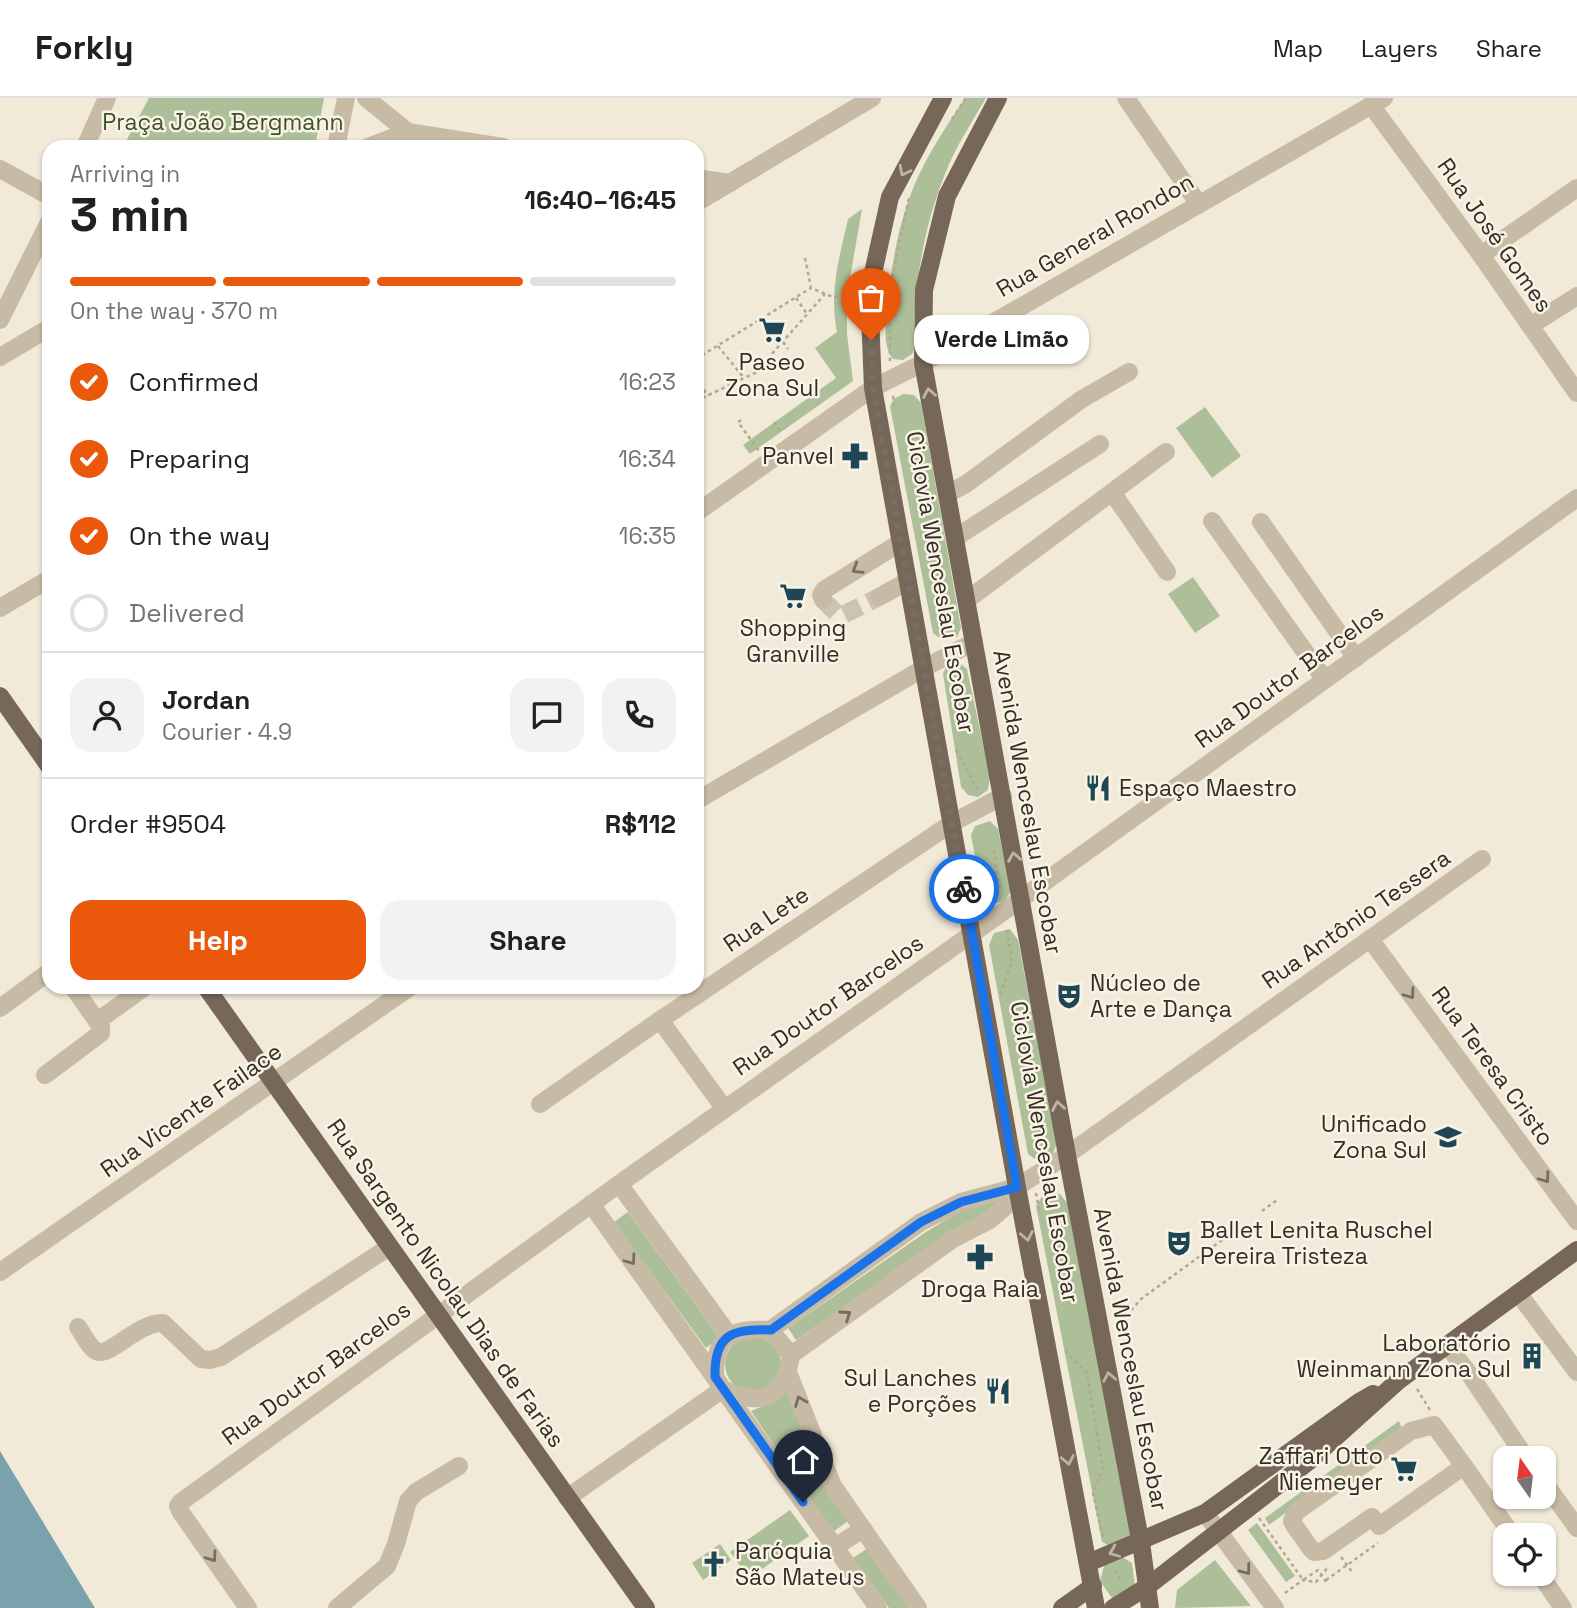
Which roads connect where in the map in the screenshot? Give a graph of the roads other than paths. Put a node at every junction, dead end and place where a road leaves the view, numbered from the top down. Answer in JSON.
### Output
{"nodes":[{"id":1,"x":107,"y":98,"type":"edge"},
{"id":2,"x":346,"y":98,"type":"edge"},
{"id":3,"x":366,"y":98,"type":"edge"},
{"id":4,"x":872,"y":98,"type":"edge"},
{"id":5,"x":998,"y":98,"type":"edge"},
{"id":6,"x":1126,"y":98,"type":"edge"},
{"id":7,"x":935,"y":102,"type":"edge"},
{"id":8,"x":1377,"y":102,"type":"edge"},
{"id":9,"x":408,"y":132,"type":"junction"},
{"id":10,"x":88,"y":140,"type":"edge"},
{"id":11,"x":337,"y":140,"type":"edge"},
{"id":12,"x":387,"y":140,"type":"edge"},
{"id":13,"x":459,"y":140,"type":"edge"},
{"id":14,"x":0,"y":169,"type":"edge"},
{"id":15,"x":704,"y":179,"type":"edge"},
{"id":16,"x":730,"y":183,"type":"junction"},
{"id":17,"x":1577,"y":188,"type":"edge"},
{"id":18,"x":42,"y":192,"type":"edge"},
{"id":19,"x":704,"y":198,"type":"edge"},
{"id":20,"x":1198,"y":203,"type":"junction"},
{"id":21,"x":42,"y":236,"type":"edge"},
{"id":22,"x":1481,"y":255,"type":"junction"},
{"id":23,"x":1577,"y":296,"type":"edge"},
{"id":24,"x":0,"y":320,"type":"edge"},
{"id":25,"x":1530,"y":327,"type":"junction"},
{"id":26,"x":42,"y":332,"type":"edge"},
{"id":27,"x":0,"y":357,"type":"edge"},
{"id":28,"x":923,"y":363,"type":"junction"},
{"id":29,"x":1129,"y":372,"type":"dead end"},
{"id":30,"x":873,"y":388,"type":"junction"},
{"id":31,"x":1577,"y":393,"type":"edge"},
{"id":32,"x":1100,"y":444,"type":"dead end"},
{"id":33,"x":1166,"y":452,"type":"dead end"},
{"id":34,"x":1112,"y":492,"type":"junction"},
{"id":35,"x":947,"y":494,"type":"junction"},
{"id":36,"x":1577,"y":498,"type":"edge"},
{"id":37,"x":704,"y":507,"type":"edge"},
{"id":38,"x":1212,"y":521,"type":"dead end"},
{"id":39,"x":1261,"y":522,"type":"dead end"},
{"id":40,"x":955,"y":538,"type":"junction"},
{"id":41,"x":901,"y":542,"type":"junction"},
{"id":42,"x":1167,"y":572,"type":"dead end"},
{"id":43,"x":908,"y":581,"type":"junction"},
{"id":44,"x":42,"y":583,"type":"edge"},
{"id":45,"x":879,"y":597,"type":"tunnel mouth"},
{"id":46,"x":823,"y":600,"type":"dead end"},
{"id":47,"x":967,"y":600,"type":"junction"},
{"id":48,"x":0,"y":608,"type":"edge"},
{"id":49,"x":974,"y":642,"type":"junction"},
{"id":50,"x":1356,"y":658,"type":"junction"},
{"id":51,"x":924,"y":668,"type":"junction"},
{"id":52,"x":1325,"y":680,"type":"junction"},
{"id":53,"x":0,"y":696,"type":"edge"},
{"id":54,"x":42,"y":756,"type":"edge"},
{"id":55,"x":704,"y":796,"type":"edge"},
{"id":56,"x":1003,"y":796,"type":"junction"},
{"id":57,"x":952,"y":823,"type":"junction"},
{"id":58,"x":1482,"y":859,"type":"dead end"},
{"id":59,"x":1021,"y":899,"type":"junction"},
{"id":60,"x":972,"y":933,"type":"junction"},
{"id":61,"x":1370,"y":939,"type":"junction"},
{"id":62,"x":42,"y":977,"type":"edge"},
{"id":63,"x":704,"y":990,"type":"edge"},
{"id":64,"x":78,"y":994,"type":"edge"},
{"id":65,"x":135,"y":994,"type":"edge"},
{"id":66,"x":211,"y":994,"type":"edge"},
{"id":67,"x":400,"y":994,"type":"edge"},
{"id":68,"x":699,"y":994,"type":"edge"},
{"id":69,"x":0,"y":1008,"type":"edge"},
{"id":70,"x":103,"y":1017,"type":"dead end"},
{"id":71,"x":660,"y":1020,"type":"junction"},
{"id":72,"x":45,"y":1075,"type":"dead end"},
{"id":73,"x":275,"y":1082,"type":"junction"},
{"id":74,"x":540,"y":1104,"type":"dead end"},
{"id":75,"x":724,"y":1108,"type":"junction"},
{"id":76,"x":1067,"y":1155,"type":"junction"},
{"id":77,"x":619,"y":1184,"type":"junction"},
{"id":78,"x":1017,"y":1187,"type":"junction"},
{"id":79,"x":592,"y":1204,"type":"junction"},
{"id":80,"x":1577,"y":1221,"type":"edge"},
{"id":81,"x":389,"y":1247,"type":"junction"},
{"id":82,"x":1577,"y":1250,"type":"edge"},
{"id":83,"x":0,"y":1272,"type":"edge"},
{"id":84,"x":1518,"y":1293,"type":"junction"},
{"id":85,"x":437,"y":1316,"type":"junction"},
{"id":86,"x":78,"y":1327,"type":"dead end"},
{"id":87,"x":771,"y":1330,"type":"junction"},
{"id":88,"x":729,"y":1335,"type":"junction"},
{"id":89,"x":1447,"y":1345,"type":"junction"},
{"id":90,"x":789,"y":1363,"type":"junction"},
{"id":91,"x":1577,"y":1372,"type":"edge"},
{"id":92,"x":1398,"y":1381,"type":"junction"},
{"id":93,"x":719,"y":1383,"type":"junction"},
{"id":94,"x":1518,"y":1446,"type":"edge"},
{"id":95,"x":459,"y":1466,"type":"dead end"},
{"id":96,"x":1464,"y":1466,"type":"junction"},
{"id":97,"x":567,"y":1498,"type":"junction"},
{"id":98,"x":1556,"y":1499,"type":"edge"},
{"id":99,"x":1205,"y":1513,"type":"junction"},
{"id":100,"x":1504,"y":1523,"type":"edge"},
{"id":101,"x":1577,"y":1528,"type":"edge"},
{"id":102,"x":863,"y":1529,"type":"junction"},
{"id":103,"x":1218,"y":1532,"type":"junction"},
{"id":104,"x":1140,"y":1541,"type":"junction"},
{"id":105,"x":835,"y":1548,"type":"junction"},
{"id":106,"x":1088,"y":1563,"type":"junction"},
{"id":107,"x":1093,"y":1586,"type":"junction"},
{"id":108,"x":1148,"y":1586,"type":"junction"},
{"id":109,"x":1548,"y":1586,"type":"edge"},
{"id":110,"x":1274,"y":1603,"type":"edge"},
{"id":111,"x":248,"y":1608,"type":"edge"},
{"id":112,"x":337,"y":1608,"type":"edge"},
{"id":113,"x":646,"y":1608,"type":"edge"},
{"id":114,"x":878,"y":1608,"type":"edge"},
{"id":115,"x":918,"y":1608,"type":"edge"},
{"id":116,"x":1062,"y":1608,"type":"edge"},
{"id":117,"x":1096,"y":1608,"type":"edge"},
{"id":118,"x":1113,"y":1608,"type":"edge"},
{"id":119,"x":1150,"y":1608,"type":"edge"},
{"id":120,"x":1563,"y":1608,"type":"edge"}],
"edges":[{"from":1,"to":10,"type":"street"},
{"from":2,"to":11,"type":"street"},
{"from":3,"to":9,"type":"street"},
{"from":4,"to":16,"type":"street"},
{"from":5,"to":28,"type":"main road","name":"Avenida Wenceslau Escobar"},
{"from":6,"to":20,"type":"street"},
{"from":7,"to":30,"type":"main road","one_way":true},
{"from":8,"to":20,"type":"street","name":"Rua General Rondon"},
{"from":8,"to":22,"type":"street","name":"Rua José Gomes"},
{"from":9,"to":12,"type":"street"},
{"from":9,"to":13,"type":"street"},
{"from":14,"to":18,"type":"street"},
{"from":15,"to":16,"type":"street"},
{"from":16,"to":19,"type":"street"},
{"from":17,"to":22,"type":"street"},
{"from":20,"to":28,"type":"street","name":"Rua General Rondon"},
{"from":21,"to":24,"type":"street"},
{"from":22,"to":25,"type":"street","name":"Rua José Gomes"},
{"from":23,"to":25,"type":"street"},
{"from":25,"to":31,"type":"street","name":"Rua José Gomes"},
{"from":26,"to":27,"type":"street"},
{"from":28,"to":30,"type":"street","name":"Rua General Rondon"},
{"from":35,"to":28,"type":"main road","name":"Avenida Wenceslau Escobar","one_way":true},
{"from":29,"to":35,"type":"street"},
{"from":30,"to":37,"type":"street","name":"Rua General Rondon"},
{"from":30,"to":41,"type":"main road"},
{"from":32,"to":40,"type":"street"},
{"from":33,"to":34,"type":"street"},
{"from":34,"to":42,"type":"street"},
{"from":34,"to":47,"type":"street"},
{"from":35,"to":40,"type":"main road","name":"Avenida Wenceslau Escobar"},
{"from":36,"to":50,"type":"street","name":"Rua Doutor Barcelos"},
{"from":38,"to":52,"type":"street"},
{"from":39,"to":50,"type":"street"},
{"from":40,"to":47,"type":"main road","name":"Avenida Wenceslau Escobar"},
{"from":41,"to":43,"type":"main road"},
{"from":41,"to":46,"type":"street","one_way":true},
{"from":43,"to":45,"type":"street"},
{"from":43,"to":51,"type":"main road"},
{"from":44,"to":48,"type":"street"},
{"from":47,"to":49,"type":"main road","name":"Avenida Wenceslau Escobar"},
{"from":49,"to":51,"type":"street"},
{"from":49,"to":56,"type":"main road","name":"Avenida Wenceslau Escobar"},
{"from":50,"to":52,"type":"street","name":"Rua Doutor Barcelos"},
{"from":51,"to":55,"type":"street"},
{"from":51,"to":57,"type":"main road"},
{"from":52,"to":59,"type":"street","name":"Rua Doutor Barcelos"},
{"from":53,"to":54,"type":"main road"},
{"from":56,"to":57,"type":"street","name":"Rua Lete"},
{"from":59,"to":56,"type":"main road","name":"Avenida Wenceslau Escobar","one_way":true},
{"from":57,"to":60,"type":"main road"},
{"from":57,"to":63,"type":"street","name":"Rua Lete"},
{"from":58,"to":61,"type":"street","name":"Rua Antônio Tessera"},
{"from":59,"to":60,"type":"street","name":"Rua Doutor Barcelos"},
{"from":76,"to":59,"type":"main road","name":"Avenida Wenceslau Escobar","one_way":true},
{"from":60,"to":75,"type":"street","name":"Rua Doutor Barcelos"},
{"from":60,"to":78,"type":"main road"},
{"from":61,"to":76,"type":"street","name":"Rua Antônio Tessera"},
{"from":61,"to":80,"type":"street","name":"Rua Teresa Cristo","one_way":true},
{"from":62,"to":69,"type":"street"},
{"from":64,"to":72,"type":"street"},
{"from":65,"to":70,"type":"street"},
{"from":66,"to":73,"type":"main road","name":"Rua Sargento Nicolau Dias de Farias"},
{"from":67,"to":73,"type":"street","name":"Rua Vicente Failace"},
{"from":68,"to":71,"type":"street","name":"Rua Lete"},
{"from":71,"to":74,"type":"street","name":"Rua Lete"},
{"from":71,"to":75,"type":"street"},
{"from":73,"to":81,"type":"main road","name":"Rua Sargento Nicolau Dias de Farias"},
{"from":73,"to":83,"type":"street","name":"Rua Vicente Failace"},
{"from":75,"to":77,"type":"street","name":"Rua Doutor Barcelos"},
{"from":76,"to":78,"type":"street","name":"Rua Antônio Tessera"},
{"from":104,"to":76,"type":"main road","name":"Avenida Wenceslau Escobar","one_way":true},
{"from":77,"to":79,"type":"street","name":"Rua Doutor Barcelos"},
{"from":77,"to":88,"type":"street"},
{"from":78,"to":87,"type":"street"},
{"from":90,"to":78,"type":"street","one_way":true},
{"from":78,"to":106,"type":"main road","one_way":true},
{"from":79,"to":85,"type":"street","name":"Rua Doutor Barcelos"},
{"from":79,"to":93,"type":"street","one_way":true},
{"from":81,"to":85,"type":"main road","name":"Rua Sargento Nicolau Dias de Farias"},
{"from":81,"to":86,"type":"street"},
{"from":82,"to":84,"type":"main road"},
{"from":84,"to":89,"type":"main road"},
{"from":84,"to":91,"type":"street"},
{"from":85,"to":97,"type":"main road","name":"Rua Sargento Nicolau Dias de Farias"},
{"from":85,"to":111,"type":"street","name":"Rua Doutor Barcelos","one_way":true},
{"from":87,"to":88,"type":"street"},
{"from":87,"to":90,"type":"street"},
{"from":88,"to":93,"type":"street"},
{"from":89,"to":92,"type":"main road"},
{"from":89,"to":94,"type":"street"},
{"from":90,"to":93,"type":"street"},
{"from":102,"to":90,"type":"street","one_way":true},
{"from":92,"to":99,"type":"main road"},
{"from":92,"to":103,"type":"main road"},
{"from":93,"to":97,"type":"street"},
{"from":93,"to":105,"type":"street"},
{"from":95,"to":112,"type":"street"},
{"from":96,"to":96,"type":"street"},
{"from":96,"to":100,"type":"street"},
{"from":97,"to":113,"type":"main road","name":"Rua Sargento Nicolau Dias de Farias"},
{"from":98,"to":101,"type":"street"},
{"from":99,"to":103,"type":"street"},
{"from":99,"to":104,"type":"main road"},
{"from":102,"to":105,"type":"street"},
{"from":102,"to":115,"type":"street"},
{"from":103,"to":108,"type":"main road"},
{"from":103,"to":110,"type":"street","one_way":true},
{"from":104,"to":106,"type":"main road","one_way":true},
{"from":104,"to":108,"type":"main road","name":"Avenida Wenceslau Escobar"},
{"from":105,"to":114,"type":"street"},
{"from":106,"to":107,"type":"main road"},
{"from":107,"to":116,"type":"main road"},
{"from":107,"to":117,"type":"main road"},
{"from":108,"to":118,"type":"main road"},
{"from":108,"to":119,"type":"main road","name":"Avenida Wenceslau Escobar"},
{"from":109,"to":120,"type":"street"}]}
